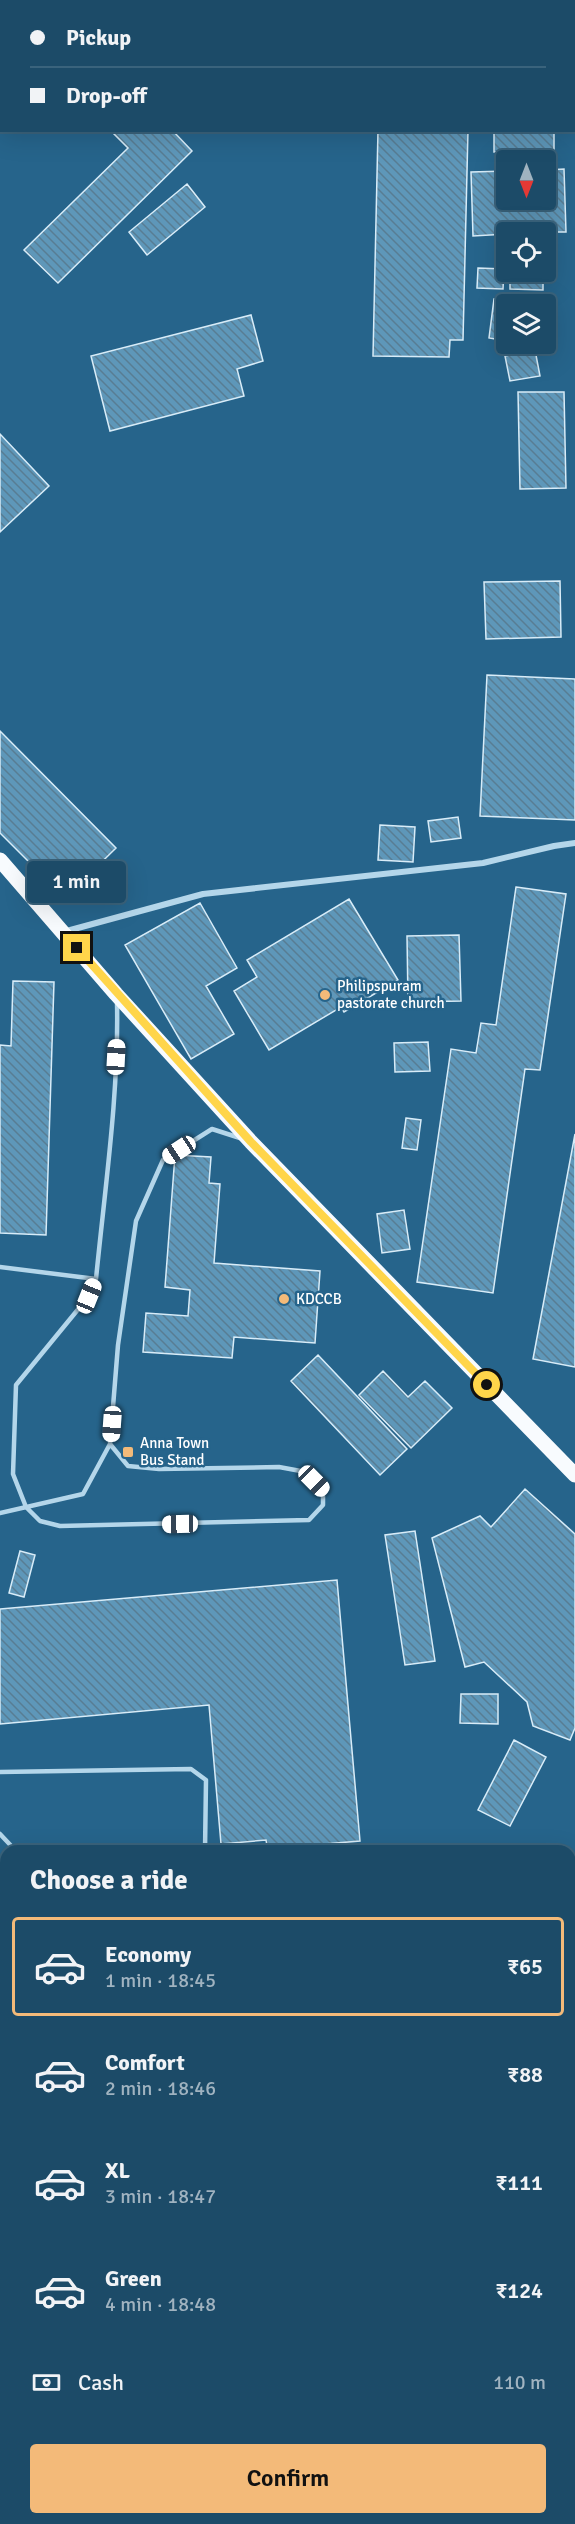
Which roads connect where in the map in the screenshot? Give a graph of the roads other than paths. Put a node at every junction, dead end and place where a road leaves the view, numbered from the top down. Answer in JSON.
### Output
{"nodes":[{"id":1,"x":575,"y":843,"type":"edge"},
{"id":2,"x":0,"y":860,"type":"edge"},
{"id":3,"x":6,"y":873,"type":"edge"},
{"id":4,"x":63,"y":932,"type":"junction"},
{"id":5,"x":116,"y":994,"type":"junction"},
{"id":6,"x":251,"y":1142,"type":"junction"},
{"id":7,"x":0,"y":1267,"type":"edge"},
{"id":8,"x":96,"y":1279,"type":"junction"},
{"id":9,"x":111,"y":1444,"type":"junction"},
{"id":10,"x":575,"y":1475,"type":"edge"},
{"id":11,"x":26,"y":1507,"type":"junction"},
{"id":12,"x":0,"y":1513,"type":"edge"},
{"id":13,"x":0,"y":1772,"type":"edge"},
{"id":14,"x":0,"y":1834,"type":"edge"},
{"id":15,"x":10,"y":1845,"type":"edge"},
{"id":16,"x":205,"y":1845,"type":"edge"}],
"edges":[{"from":1,"to":4,"type":"street"},
{"from":2,"to":3,"type":"main road"},
{"from":3,"to":4,"type":"main road"},
{"from":4,"to":5,"type":"main road"},
{"from":5,"to":6,"type":"main road"},
{"from":5,"to":8,"type":"lane"},
{"from":6,"to":9,"type":"lane"},
{"from":6,"to":10,"type":"main road"},
{"from":7,"to":8,"type":"lane"},
{"from":8,"to":11,"type":"lane"},
{"from":9,"to":11,"type":"lane"},
{"from":9,"to":11,"type":"lane"},
{"from":11,"to":12,"type":"lane"},
{"from":13,"to":16,"type":"lane"},
{"from":14,"to":15,"type":"lane"}]}
